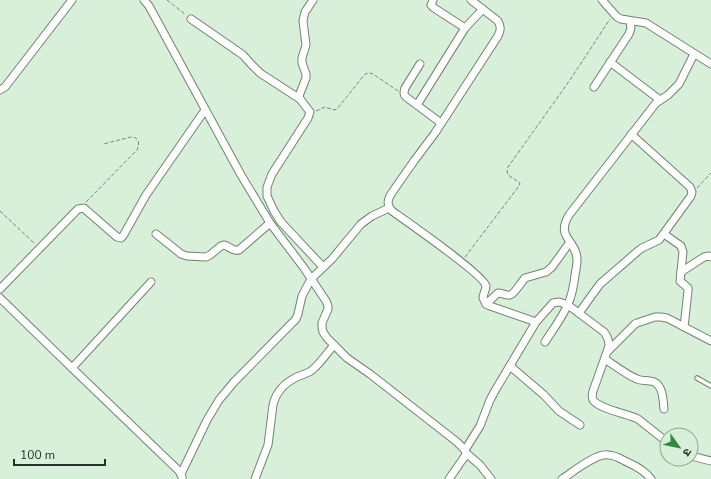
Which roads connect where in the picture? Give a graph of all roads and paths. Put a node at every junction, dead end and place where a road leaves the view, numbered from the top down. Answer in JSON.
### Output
{"nodes":[{"id":1,"x":72,"y":0,"type":"edge"},
{"id":2,"x":144,"y":0,"type":"edge"},
{"id":3,"x":167,"y":0,"type":"edge"},
{"id":4,"x":313,"y":0,"type":"edge"},
{"id":5,"x":432,"y":0,"type":"edge"},
{"id":6,"x":472,"y":0,"type":"edge"},
{"id":7,"x":602,"y":0,"type":"edge"},
{"id":8,"x":483,"y":9,"type":"junction"},
{"id":9,"x":614,"y":13,"type":"junction"},
{"id":10,"x":191,"y":19,"type":"joint"},
{"id":11,"x":630,"y":21,"type":"junction"},
{"id":12,"x":466,"y":28,"type":"junction"},
{"id":13,"x":694,"y":54,"type":"junction"},
{"id":14,"x":610,"y":62,"type":"junction"},
{"id":15,"x":420,"y":64,"type":"dead end"},
{"id":16,"x":711,"y":64,"type":"edge"},
{"id":17,"x":594,"y":87,"type":"dead end"},
{"id":18,"x":0,"y":90,"type":"edge"},
{"id":19,"x":404,"y":95,"type":"junction"},
{"id":20,"x":300,"y":99,"type":"junction"},
{"id":21,"x":660,"y":100,"type":"junction"},
{"id":22,"x":417,"y":105,"type":"junction"},
{"id":23,"x":205,"y":110,"type":"junction"},
{"id":24,"x":310,"y":115,"type":"junction"},
{"id":25,"x":441,"y":123,"type":"junction"},
{"id":26,"x":631,"y":134,"type":"junction"},
{"id":27,"x":104,"y":144,"type":"dead end"},
{"id":28,"x":711,"y":173,"type":"edge"},
{"id":29,"x":692,"y":192,"type":"junction"},
{"id":30,"x":81,"y":208,"type":"junction"},
{"id":31,"x":389,"y":208,"type":"junction"},
{"id":32,"x":0,"y":211,"type":"edge"},
{"id":33,"x":270,"y":223,"type":"junction"},
{"id":34,"x":156,"y":234,"type":"dead end"},
{"id":35,"x":664,"y":234,"type":"junction"},
{"id":36,"x":570,"y":242,"type":"junction"},
{"id":37,"x":40,"y":248,"type":"junction"},
{"id":38,"x":711,"y":257,"type":"edge"},
{"id":39,"x":462,"y":262,"type":"junction"},
{"id":40,"x":323,"y":267,"type":"junction"},
{"id":41,"x":681,"y":272,"type":"junction"},
{"id":42,"x":314,"y":276,"type":"junction"},
{"id":43,"x":151,"y":282,"type":"dead end"},
{"id":44,"x":0,"y":289,"type":"edge"},
{"id":45,"x":0,"y":298,"type":"edge"},
{"id":46,"x":486,"y":304,"type":"junction"},
{"id":47,"x":568,"y":305,"type":"junction"},
{"id":48,"x":579,"y":313,"type":"junction"},
{"id":49,"x":536,"y":322,"type":"junction"},
{"id":50,"x":684,"y":327,"type":"junction"},
{"id":51,"x":711,"y":341,"type":"edge"},
{"id":52,"x":546,"y":342,"type":"dead end"},
{"id":53,"x":334,"y":345,"type":"junction"},
{"id":54,"x":607,"y":352,"type":"junction"},
{"id":55,"x":605,"y":359,"type":"junction"},
{"id":56,"x":510,"y":366,"type":"junction"},
{"id":57,"x":72,"y":368,"type":"junction"},
{"id":58,"x":697,"y":378,"type":"dead end"},
{"id":59,"x":711,"y":386,"type":"edge"},
{"id":60,"x":664,"y":409,"type":"dead end"},
{"id":61,"x":580,"y":425,"type":"dead end"},
{"id":62,"x":659,"y":436,"type":"edge"},
{"id":63,"x":466,"y":451,"type":"junction"},
{"id":64,"x":699,"y":458,"type":"edge"},
{"id":65,"x":711,"y":461,"type":"edge"},
{"id":66,"x":182,"y":477,"type":"edge"},
{"id":67,"x":255,"y":479,"type":"edge"},
{"id":68,"x":449,"y":479,"type":"edge"},
{"id":69,"x":491,"y":479,"type":"edge"},
{"id":70,"x":562,"y":479,"type":"edge"},
{"id":71,"x":651,"y":479,"type":"edge"}],
"edges":[{"from":1,"to":18,"type":"street"},
{"from":2,"to":23,"type":"street"},
{"from":3,"to":10,"type":"path"},
{"from":4,"to":20,"type":"street"},
{"from":5,"to":12,"type":"street"},
{"from":6,"to":8,"type":"street"},
{"from":7,"to":9,"type":"street"},
{"from":8,"to":12,"type":"street"},
{"from":8,"to":25,"type":"street"},
{"from":9,"to":11,"type":"street"},
{"from":9,"to":39,"type":"path"},
{"from":10,"to":20,"type":"street"},
{"from":11,"to":13,"type":"street"},
{"from":11,"to":14,"type":"street"},
{"from":12,"to":22,"type":"street"},
{"from":13,"to":16,"type":"street"},
{"from":13,"to":21,"type":"street"},
{"from":14,"to":17,"type":"street"},
{"from":14,"to":21,"type":"street"},
{"from":15,"to":19,"type":"street"},
{"from":19,"to":22,"type":"street"},
{"from":19,"to":24,"type":"path"},
{"from":20,"to":24,"type":"street"},
{"from":21,"to":26,"type":"street"},
{"from":22,"to":25,"type":"street"},
{"from":23,"to":30,"type":"street"},
{"from":23,"to":33,"type":"street"},
{"from":24,"to":40,"type":"street"},
{"from":25,"to":31,"type":"street"},
{"from":26,"to":29,"type":"street"},
{"from":26,"to":36,"type":"street"},
{"from":27,"to":30,"type":"path"},
{"from":28,"to":29,"type":"path"},
{"from":29,"to":35,"type":"street"},
{"from":30,"to":37,"type":"street"},
{"from":31,"to":39,"type":"street"},
{"from":31,"to":40,"type":"street"},
{"from":32,"to":37,"type":"path"},
{"from":33,"to":34,"type":"street"},
{"from":33,"to":42,"type":"street"},
{"from":35,"to":41,"type":"street"},
{"from":35,"to":48,"type":"street"},
{"from":36,"to":46,"type":"street"},
{"from":36,"to":47,"type":"street"},
{"from":37,"to":44,"type":"street"},
{"from":38,"to":41,"type":"street"},
{"from":39,"to":46,"type":"street"},
{"from":40,"to":42,"type":"street"},
{"from":41,"to":50,"type":"street"},
{"from":42,"to":53,"type":"street"},
{"from":42,"to":66,"type":"street"},
{"from":43,"to":57,"type":"street"},
{"from":45,"to":57,"type":"street"},
{"from":46,"to":49,"type":"street"},
{"from":47,"to":48,"type":"street"},
{"from":47,"to":49,"type":"street"},
{"from":47,"to":52,"type":"street"},
{"from":48,"to":54,"type":"street"},
{"from":49,"to":56,"type":"street"},
{"from":50,"to":51,"type":"street"},
{"from":50,"to":54,"type":"street"},
{"from":53,"to":63,"type":"street"},
{"from":53,"to":67,"type":"street"},
{"from":54,"to":55,"type":"street"},
{"from":55,"to":60,"type":"street"},
{"from":55,"to":62,"type":"street"},
{"from":56,"to":61,"type":"street"},
{"from":56,"to":63,"type":"street"},
{"from":57,"to":66,"type":"street"},
{"from":58,"to":59,"type":"lane"},
{"from":63,"to":68,"type":"street"},
{"from":63,"to":69,"type":"street"},
{"from":64,"to":65,"type":"street"},
{"from":70,"to":71,"type":"street"}]}
